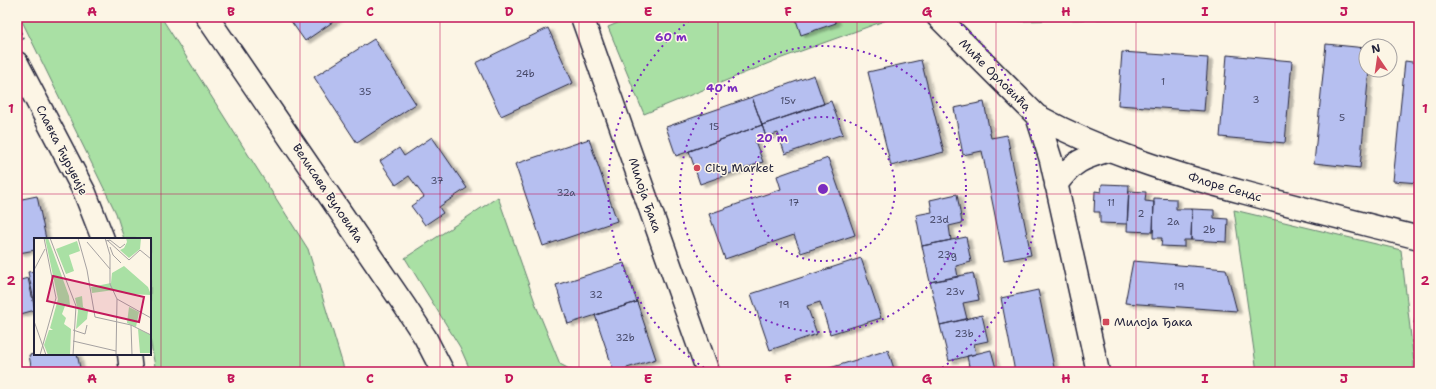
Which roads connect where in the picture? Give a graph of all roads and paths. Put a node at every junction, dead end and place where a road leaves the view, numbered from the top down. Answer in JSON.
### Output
{"nodes":[{"id":1,"x":207,"y":17,"type":"edge"},
{"id":2,"x":582,"y":17,"type":"edge"},
{"id":3,"x":938,"y":17,"type":"edge"},
{"id":4,"x":17,"y":63,"type":"edge"},
{"id":5,"x":1037,"y":116,"type":"junction"},
{"id":6,"x":1110,"y":150,"type":"junction"},
{"id":7,"x":1056,"y":185,"type":"junction"},
{"id":8,"x":103,"y":238,"type":"edge"},
{"id":9,"x":1419,"y":238,"type":"edge"},
{"id":10,"x":129,"y":355,"type":"edge"},
{"id":11,"x":131,"y":372,"type":"edge"},
{"id":12,"x":443,"y":372,"type":"edge"},
{"id":13,"x":708,"y":372,"type":"edge"},
{"id":14,"x":1098,"y":372,"type":"edge"}],
"edges":[{"from":1,"to":12,"type":"street","name":"Велисава Вуловића"},
{"from":2,"to":13,"type":"street","name":"Милоја Ђака"},
{"from":3,"to":5,"type":"street","name":"Миће Орловића"},
{"from":4,"to":8,"type":"street","name":"Славка Ћурувије"},
{"from":5,"to":6,"type":"street","name":"Флоре Сендс"},
{"from":5,"to":7,"type":"street","name":"Миће Орловића"},
{"from":6,"to":7,"type":"street"},
{"from":6,"to":9,"type":"street","name":"Флоре Сендс"},
{"from":7,"to":14,"type":"street","name":"Миће Орловића"},
{"from":10,"to":11,"type":"street"}]}
